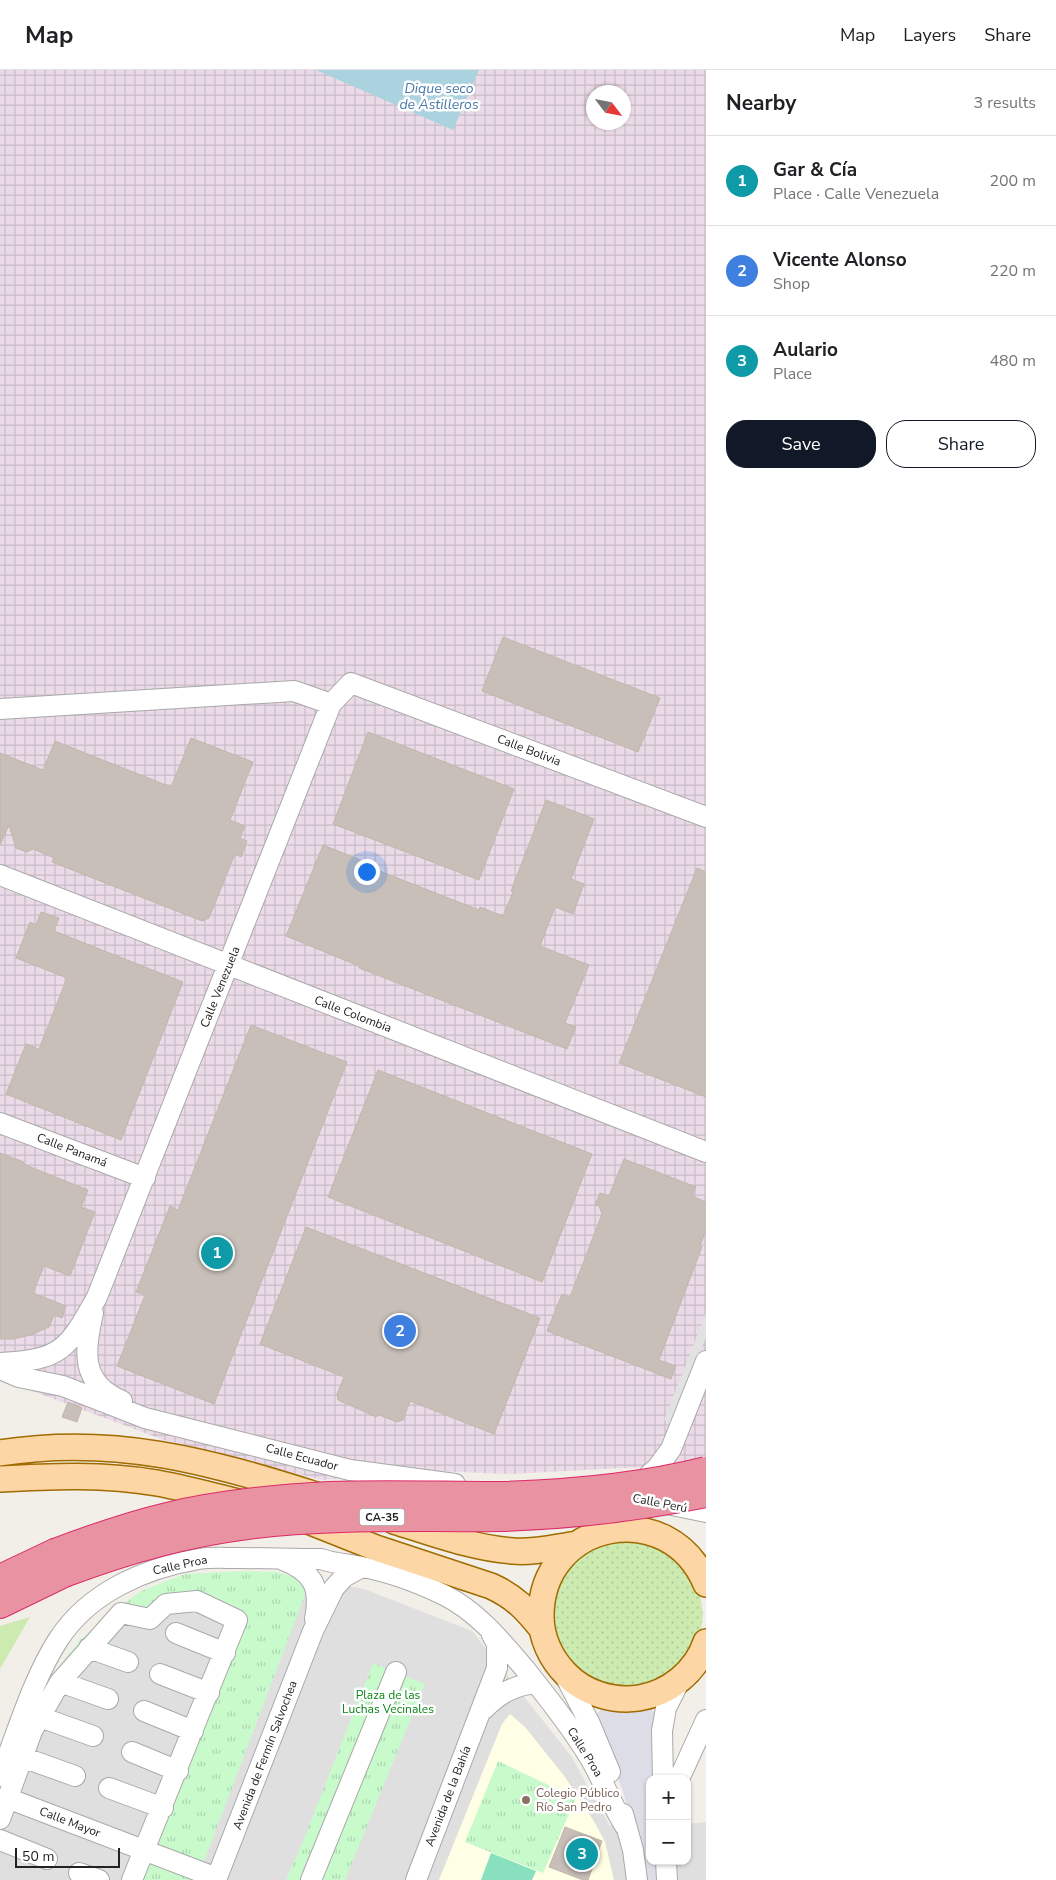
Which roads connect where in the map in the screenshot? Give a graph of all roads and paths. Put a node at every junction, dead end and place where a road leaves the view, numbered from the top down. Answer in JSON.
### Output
{"nodes":[{"id":1,"x":351,"y":684,"type":"joint"},
{"id":2,"x":332,"y":704,"type":"junction"},
{"id":3,"x":0,"y":709,"type":"edge"},
{"id":4,"x":706,"y":817,"type":"edge"},
{"id":5,"x":0,"y":875,"type":"edge"},
{"id":6,"x":229,"y":965,"type":"junction"},
{"id":7,"x":0,"y":1122,"type":"edge"},
{"id":8,"x":706,"y":1152,"type":"edge"},
{"id":9,"x":145,"y":1178,"type":"junction"},
{"id":10,"x":97,"y":1297,"type":"junction"},
{"id":11,"x":706,"y":1361,"type":"edge"},
{"id":12,"x":0,"y":1363,"type":"edge"},
{"id":13,"x":0,"y":1370,"type":"edge"},
{"id":14,"x":202,"y":1432,"type":"junction"},
{"id":15,"x":672,"y":1449,"type":"junction"},
{"id":16,"x":0,"y":1453,"type":"edge"},
{"id":17,"x":706,"y":1471,"type":"edge"},
{"id":18,"x":0,"y":1479,"type":"edge"},
{"id":19,"x":614,"y":1494,"type":"junction"},
{"id":20,"x":702,"y":1505,"type":"edge"},
{"id":21,"x":577,"y":1544,"type":"junction"},
{"id":22,"x":697,"y":1554,"type":"edge"},
{"id":23,"x":278,"y":1558,"type":"junction"},
{"id":24,"x":328,"y":1562,"type":"junction"},
{"id":25,"x":60,"y":1563,"type":"junction"},
{"id":26,"x":362,"y":1567,"type":"junction"},
{"id":27,"x":0,"y":1579,"type":"edge"},
{"id":28,"x":706,"y":1584,"type":"edge"},
{"id":29,"x":334,"y":1588,"type":"junction"},
{"id":30,"x":0,"y":1604,"type":"edge"},
{"id":31,"x":488,"y":1627,"type":"junction"},
{"id":32,"x":542,"y":1629,"type":"junction"},
{"id":33,"x":313,"y":1631,"type":"junction"},
{"id":34,"x":176,"y":1633,"type":"dead end"},
{"id":35,"x":706,"y":1642,"type":"edge"},
{"id":36,"x":88,"y":1648,"type":"junction"},
{"id":37,"x":225,"y":1653,"type":"junction"},
{"id":38,"x":128,"y":1662,"type":"dead end"},
{"id":39,"x":562,"y":1670,"type":"junction"},
{"id":40,"x":396,"y":1672,"type":"dead end"},
{"id":41,"x":160,"y":1674,"type":"dead end"},
{"id":42,"x":680,"y":1680,"type":"junction"},
{"id":43,"x":60,"y":1682,"type":"junction"},
{"id":44,"x":536,"y":1683,"type":"junction"},
{"id":45,"x":209,"y":1693,"type":"junction"},
{"id":46,"x":108,"y":1699,"type":"dead end"},
{"id":47,"x":144,"y":1711,"type":"dead end"},
{"id":48,"x":480,"y":1713,"type":"junction"},
{"id":49,"x":40,"y":1717,"type":"junction"},
{"id":50,"x":706,"y":1720,"type":"edge"},
{"id":51,"x":194,"y":1731,"type":"junction"},
{"id":52,"x":93,"y":1736,"type":"dead end"},
{"id":53,"x":132,"y":1752,"type":"dead end"},
{"id":54,"x":22,"y":1756,"type":"junction"},
{"id":55,"x":178,"y":1771,"type":"junction"},
{"id":56,"x":663,"y":1775,"type":"edge"},
{"id":57,"x":681,"y":1775,"type":"edge"},
{"id":58,"x":0,"y":1776,"type":"edge"},
{"id":59,"x":75,"y":1776,"type":"dead end"},
{"id":60,"x":109,"y":1788,"type":"dead end"},
{"id":61,"x":7,"y":1798,"type":"junction"},
{"id":62,"x":163,"y":1808,"type":"junction"},
{"id":63,"x":0,"y":1819,"type":"edge"},
{"id":64,"x":625,"y":1826,"type":"junction"},
{"id":65,"x":0,"y":1840,"type":"edge"},
{"id":66,"x":145,"y":1850,"type":"junction"},
{"id":67,"x":47,"y":1860,"type":"dead end"},
{"id":68,"x":666,"y":1865,"type":"edge"},
{"id":69,"x":79,"y":1873,"type":"dead end"},
{"id":70,"x":217,"y":1879,"type":"edge"},
{"id":71,"x":99,"y":1880,"type":"edge"},
{"id":72,"x":132,"y":1880,"type":"edge"},
{"id":73,"x":311,"y":1880,"type":"edge"},
{"id":74,"x":416,"y":1880,"type":"edge"},
{"id":75,"x":637,"y":1880,"type":"edge"},
{"id":76,"x":667,"y":1880,"type":"edge"}],
"edges":[{"from":1,"to":2,"type":"street","name":"Calle Venezuela"},
{"from":1,"to":4,"type":"street","name":"Calle Bolivia"},
{"from":2,"to":3,"type":"street"},
{"from":2,"to":6,"type":"street","name":"Calle Venezuela"},
{"from":5,"to":6,"type":"street","name":"Calle Colombia"},
{"from":6,"to":8,"type":"street","name":"Calle Colombia"},
{"from":6,"to":9,"type":"street","name":"Calle Venezuela"},
{"from":7,"to":9,"type":"street","name":"Calle Panamá"},
{"from":9,"to":10,"type":"street","name":"Calle Venezuela"},
{"from":10,"to":12,"type":"street"},
{"from":10,"to":14,"type":"street"},
{"from":11,"to":15,"type":"street"},
{"from":13,"to":14,"type":"street","name":"Calle Ecuador"},
{"from":14,"to":19,"type":"street","name":"Calle Ecuador"},
{"from":15,"to":19,"type":"street"},
{"from":15,"to":20,"type":"street"},
{"from":16,"to":21,"type":"main road"},
{"from":17,"to":25,"type":"highway","number":"CA-35","bridge":true},
{"from":18,"to":32,"type":"main road"},
{"from":19,"to":20,"type":"street","name":"Calle Perú"},
{"from":20,"to":25,"type":"highway","number":"CA-35","bridge":true},
{"from":21,"to":22,"type":"main road"},
{"from":21,"to":32,"type":"main road"},
{"from":22,"to":28,"type":"main road"},
{"from":23,"to":24,"type":"street","name":"Calle Proa"},
{"from":23,"to":33,"type":"street"},
{"from":23,"to":58,"type":"street","name":"Calle Proa"},
{"from":24,"to":26,"type":"street","name":"Calle Proa"},
{"from":24,"to":29,"type":"street"},
{"from":25,"to":27,"type":"highway","number":"CA-35"},
{"from":25,"to":30,"type":"highway","number":"CA-35"},
{"from":26,"to":29,"type":"street"},
{"from":26,"to":31,"type":"street","name":"Calle Proa"},
{"from":29,"to":33,"type":"street"},
{"from":31,"to":44,"type":"street","name":"Calle Proa"},
{"from":31,"to":48,"type":"street","name":"Calle Proa"},
{"from":32,"to":39,"type":"main road"},
{"from":33,"to":70,"type":"street","name":"Avenida de Fermín Salvochea"},
{"from":34,"to":37,"type":"street"},
{"from":35,"to":42,"type":"main road"},
{"from":36,"to":37,"type":"street"},
{"from":36,"to":38,"type":"street"},
{"from":36,"to":43,"type":"street"},
{"from":37,"to":45,"type":"street"},
{"from":39,"to":42,"type":"main road"},
{"from":39,"to":64,"type":"street"},
{"from":40,"to":73,"type":"street"},
{"from":41,"to":45,"type":"street"},
{"from":42,"to":56,"type":"street"},
{"from":43,"to":46,"type":"street"},
{"from":43,"to":49,"type":"street"},
{"from":44,"to":48,"type":"street"},
{"from":44,"to":64,"type":"street","name":"Calle Proa"},
{"from":45,"to":51,"type":"street"},
{"from":47,"to":51,"type":"street"},
{"from":48,"to":74,"type":"street","name":"Avenida de la Bahía"},
{"from":49,"to":52,"type":"street"},
{"from":49,"to":54,"type":"street"},
{"from":50,"to":57,"type":"street"},
{"from":51,"to":55,"type":"street"},
{"from":53,"to":55,"type":"street"},
{"from":54,"to":59,"type":"street"},
{"from":54,"to":61,"type":"street"},
{"from":55,"to":62,"type":"street"},
{"from":60,"to":62,"type":"street"},
{"from":61,"to":63,"type":"street"},
{"from":61,"to":66,"type":"street","name":"Calle Mayor"},
{"from":62,"to":66,"type":"street"},
{"from":64,"to":75,"type":"street"},
{"from":65,"to":67,"type":"street"},
{"from":66,"to":70,"type":"street","name":"Calle Mayor"},
{"from":66,"to":72,"type":"street"},
{"from":68,"to":76,"type":"street"},
{"from":69,"to":71,"type":"street"}]}
